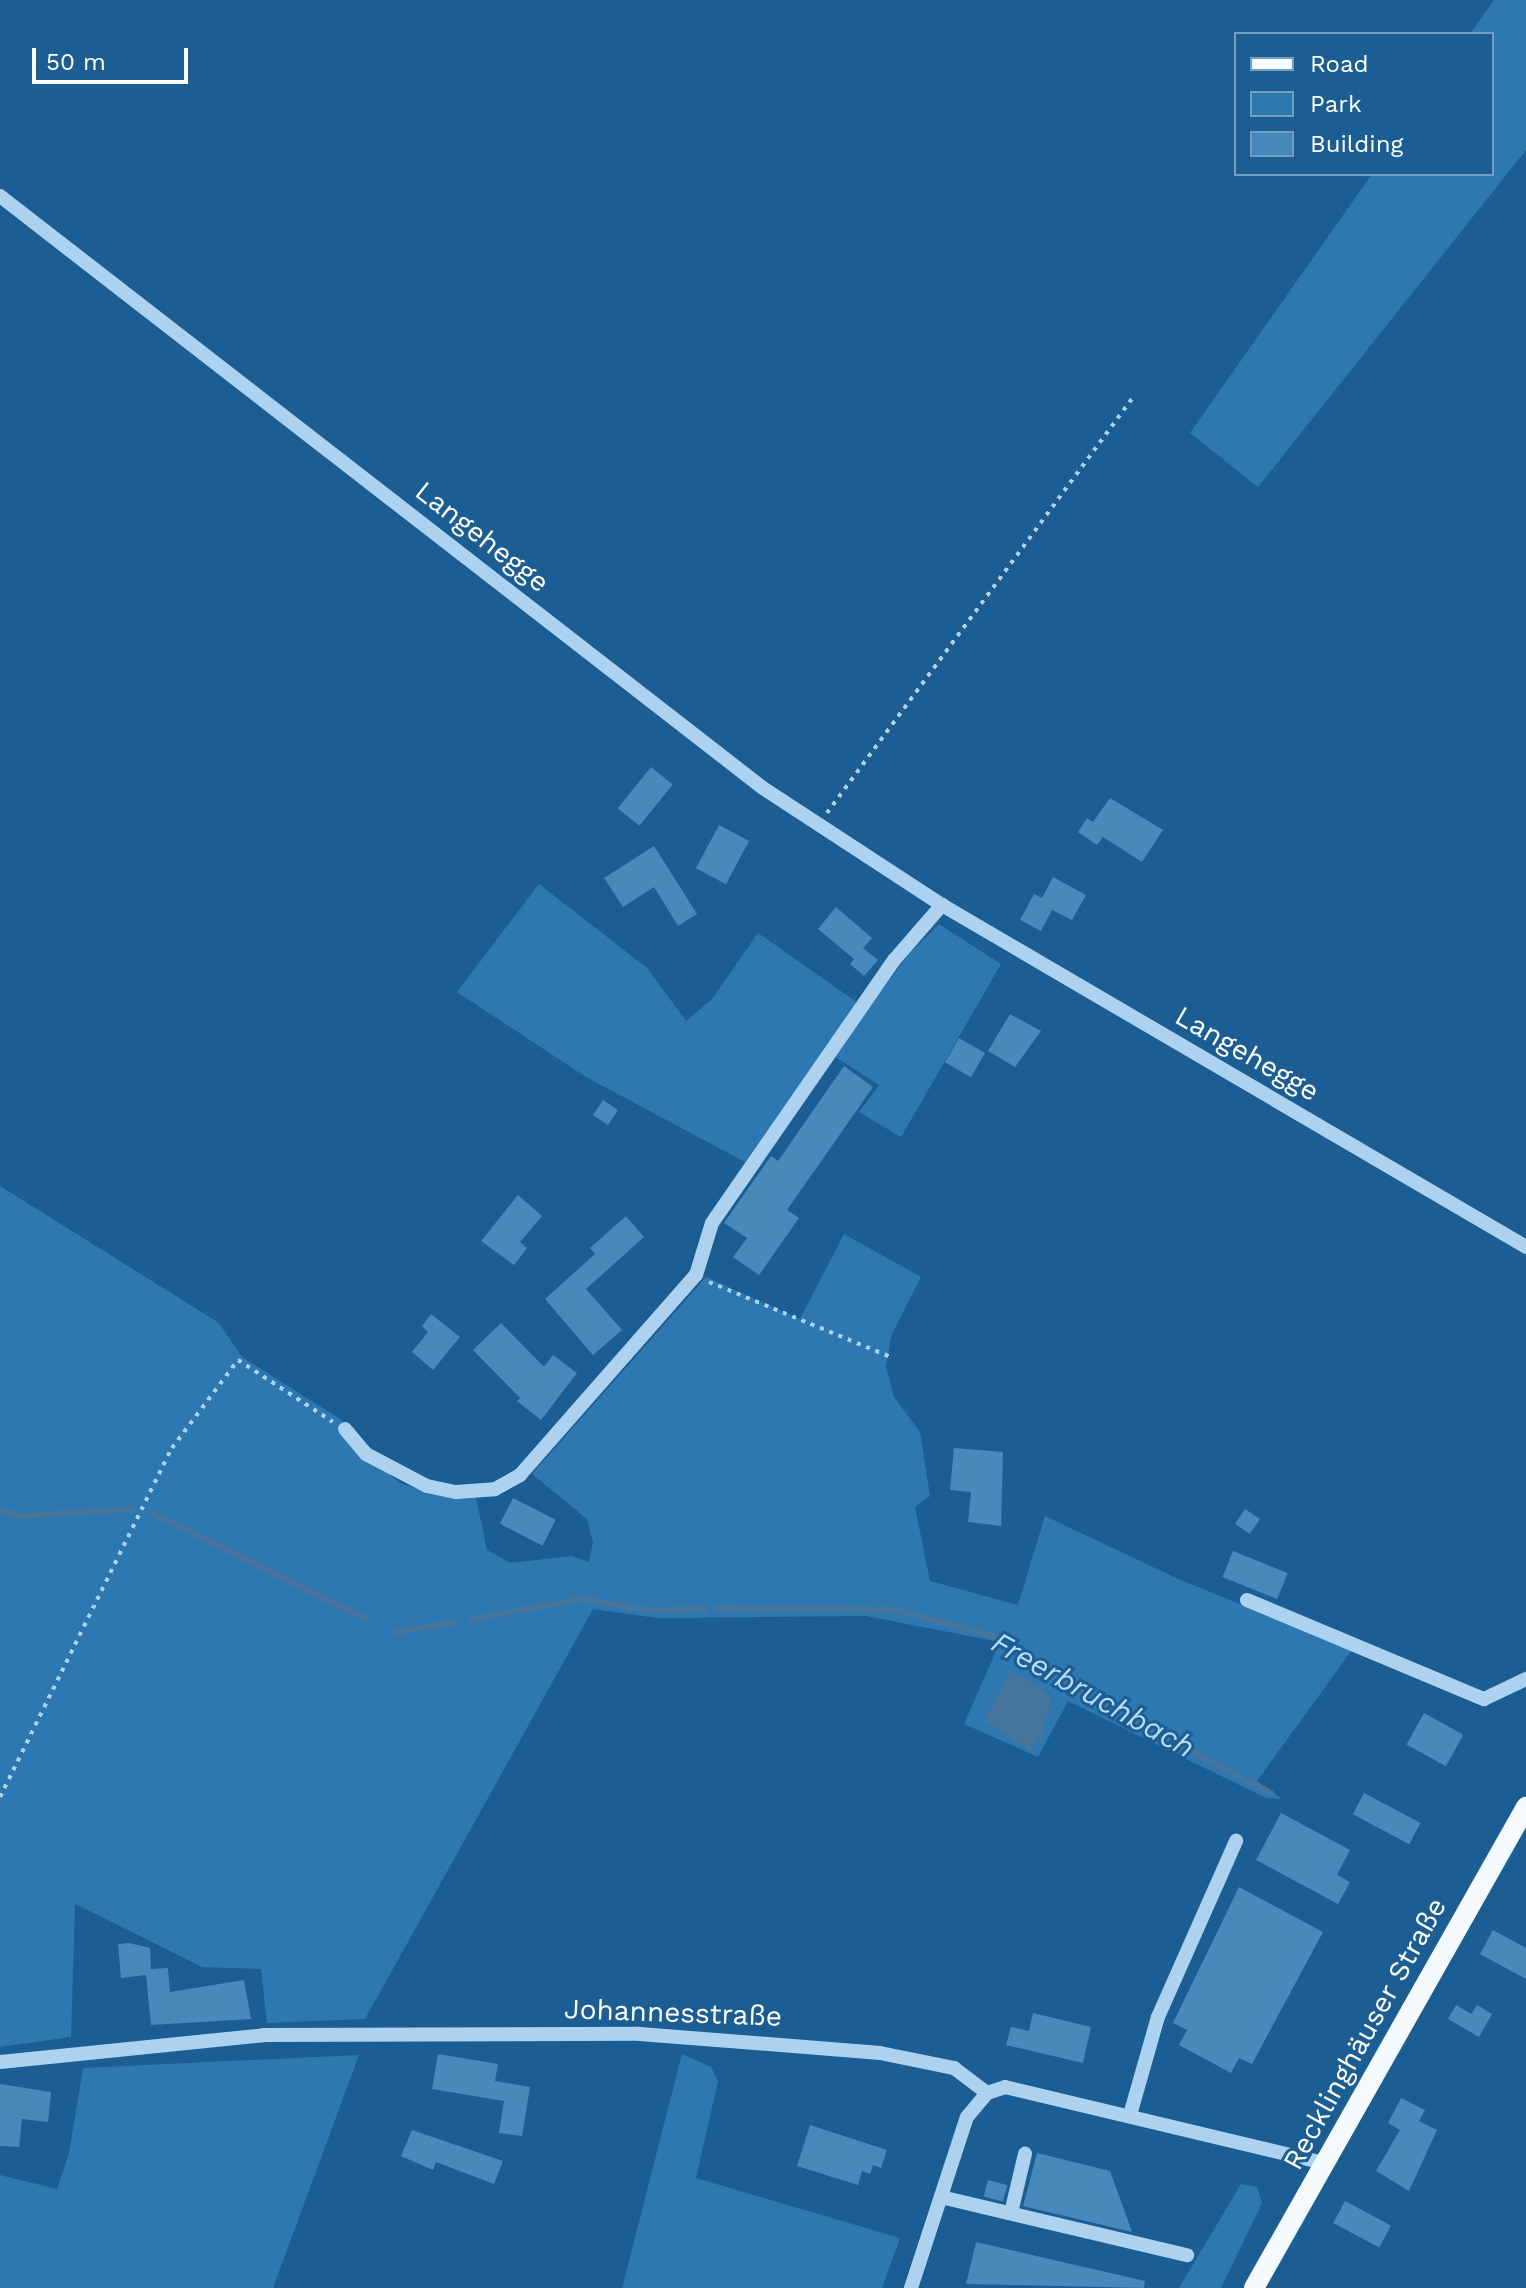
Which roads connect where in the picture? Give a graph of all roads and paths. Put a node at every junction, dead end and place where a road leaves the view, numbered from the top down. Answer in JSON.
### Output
{"nodes":[{"id":1,"x":0,"y":196,"type":"edge"},
{"id":2,"x":1134,"y":396,"type":"dead end"},
{"id":3,"x":818,"y":824,"type":"junction"},
{"id":4,"x":942,"y":905,"type":"junction"},
{"id":5,"x":1526,"y":1247,"type":"edge"},
{"id":6,"x":696,"y":1275,"type":"junction"},
{"id":7,"x":891,"y":1357,"type":"dead end"},
{"id":8,"x":345,"y":1429,"type":"joint"},
{"id":9,"x":1247,"y":1600,"type":"dead end"},
{"id":10,"x":1526,"y":1679,"type":"edge"},
{"id":11,"x":0,"y":1797,"type":"edge"},
{"id":12,"x":1526,"y":1807,"type":"edge"},
{"id":13,"x":1236,"y":1841,"type":"dead end"},
{"id":14,"x":0,"y":2062,"type":"edge"},
{"id":15,"x":987,"y":2093,"type":"junction"},
{"id":16,"x":1130,"y":2115,"type":"junction"},
{"id":17,"x":1025,"y":2154,"type":"dead end"},
{"id":18,"x":1324,"y":2163,"type":"junction"},
{"id":19,"x":941,"y":2197,"type":"junction"},
{"id":20,"x":1011,"y":2213,"type":"junction"},
{"id":21,"x":1187,"y":2255,"type":"dead end"},
{"id":22,"x":911,"y":2288,"type":"edge"},
{"id":23,"x":1254,"y":2288,"type":"edge"}],
"edges":[{"from":1,"to":3,"type":"street","name":"Langehegge"},
{"from":2,"to":3,"type":"path"},
{"from":3,"to":4,"type":"street","name":"Langehegge"},
{"from":4,"to":5,"type":"street","name":"Langehegge"},
{"from":4,"to":6,"type":"street"},
{"from":6,"to":7,"type":"path"},
{"from":6,"to":8,"type":"street"},
{"from":8,"to":11,"type":"path"},
{"from":9,"to":10,"type":"street"},
{"from":12,"to":18,"type":"main road","name":"Recklinghäuser Straße"},
{"from":13,"to":16,"type":"street"},
{"from":14,"to":15,"type":"street","name":"Johannesstraße"},
{"from":15,"to":16,"type":"street"},
{"from":15,"to":19,"type":"street"},
{"from":16,"to":18,"type":"street"},
{"from":17,"to":20,"type":"street"},
{"from":18,"to":23,"type":"main road","name":"Recklinghäuser Straße"},
{"from":19,"to":20,"type":"street"},
{"from":19,"to":22,"type":"street"},
{"from":20,"to":21,"type":"street"}]}
